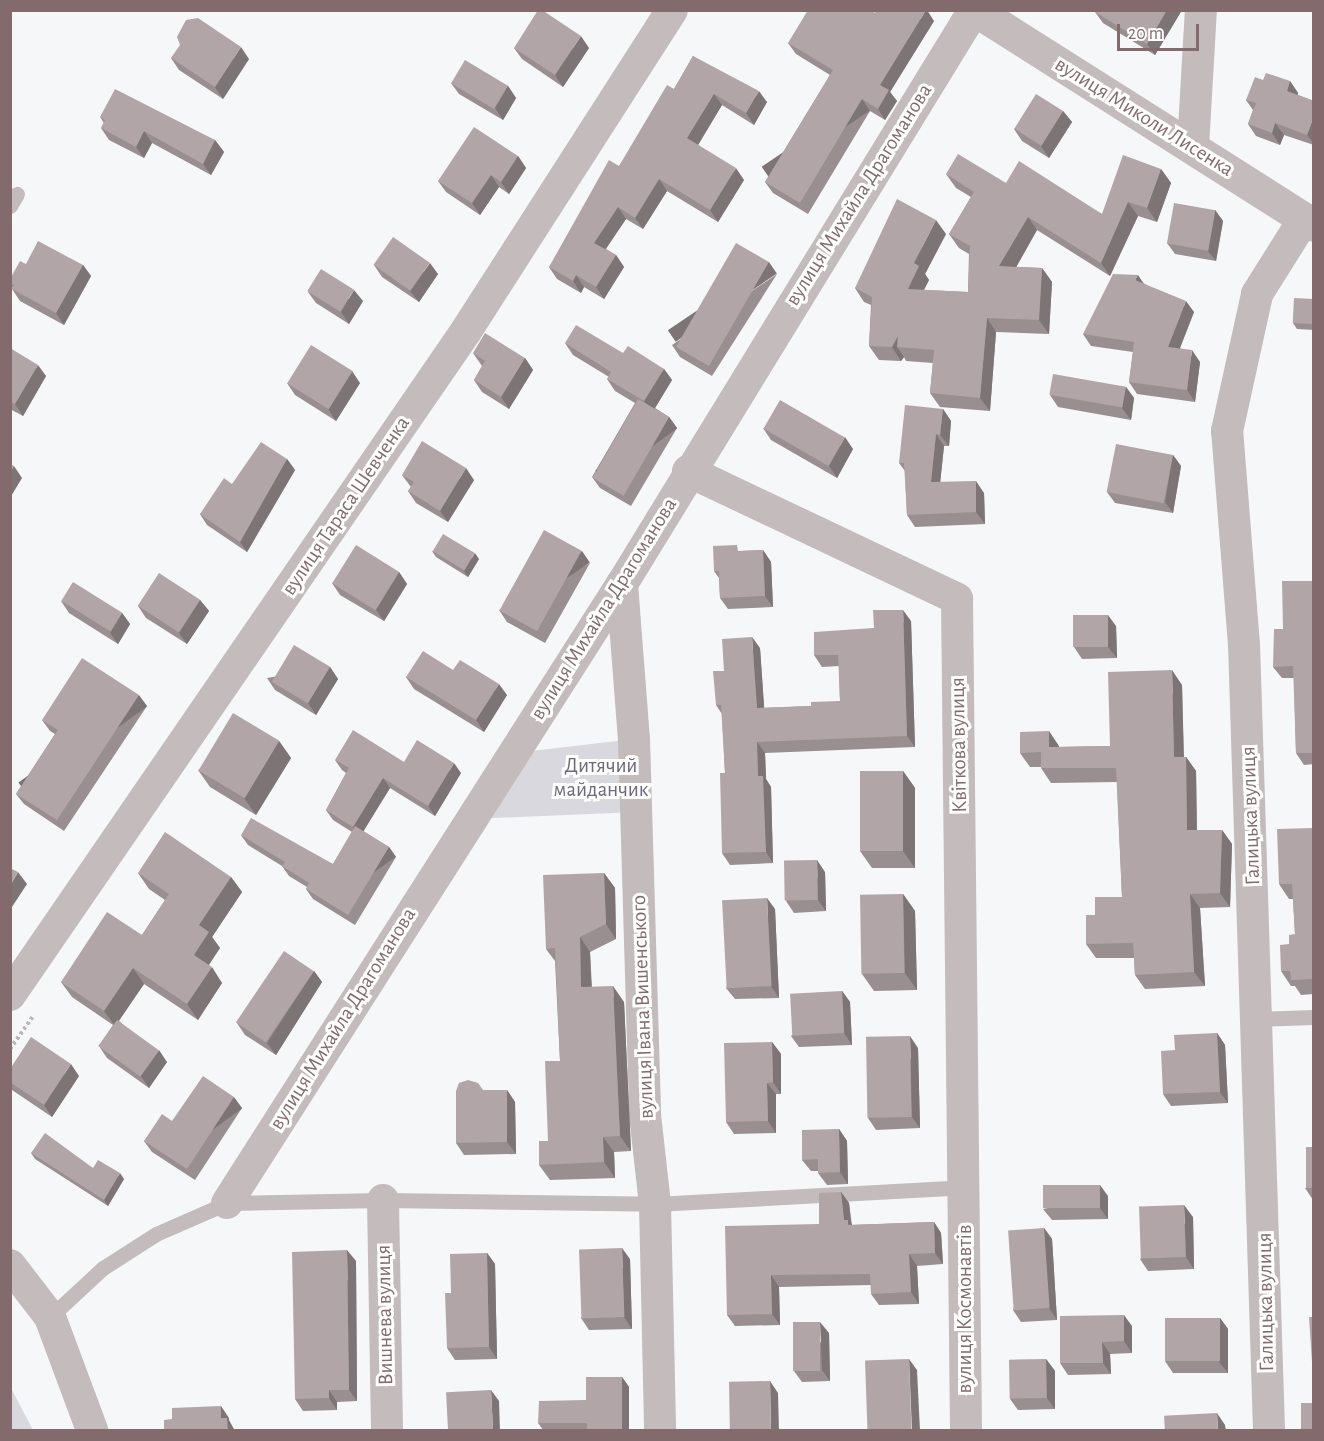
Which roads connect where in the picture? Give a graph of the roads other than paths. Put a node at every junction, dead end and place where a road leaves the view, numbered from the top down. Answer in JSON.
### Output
{"nodes":[{"id":1,"x":672,"y":10,"type":"edge"},
{"id":2,"x":974,"y":10,"type":"edge"},
{"id":3,"x":1201,"y":10,"type":"edge"},
{"id":4,"x":1193,"y":147,"type":"junction"},
{"id":5,"x":1309,"y":222,"type":"edge"},
{"id":6,"x":688,"y":471,"type":"junction"},
{"id":7,"x":622,"y":584,"type":"junction"},
{"id":8,"x":10,"y":995,"type":"edge"},
{"id":9,"x":1314,"y":1017,"type":"edge"},
{"id":10,"x":1259,"y":1019,"type":"junction"},
{"id":11,"x":964,"y":1187,"type":"junction"},
{"id":12,"x":383,"y":1200,"type":"junction"},
{"id":13,"x":226,"y":1203,"type":"junction"},
{"id":14,"x":655,"y":1204,"type":"junction"},
{"id":15,"x":10,"y":1265,"type":"edge"},
{"id":16,"x":50,"y":1317,"type":"junction"},
{"id":17,"x":92,"y":1431,"type":"edge"},
{"id":18,"x":387,"y":1431,"type":"edge"},
{"id":19,"x":660,"y":1431,"type":"edge"},
{"id":20,"x":966,"y":1431,"type":"edge"},
{"id":21,"x":1269,"y":1431,"type":"edge"}],
"edges":[{"from":1,"to":8,"type":"street","name":"вулиця Тараса Шевченка"},
{"from":2,"to":4,"type":"street","name":"вулиця Миколи Лисенка"},
{"from":2,"to":6,"type":"street","name":"вулиця Михайла Драгоманова"},
{"from":3,"to":4,"type":"street"},
{"from":4,"to":5,"type":"street","name":"вулиця Миколи Лисенка"},
{"from":5,"to":10,"type":"street","name":"Галицька вулиця"},
{"from":6,"to":7,"type":"street","name":"вулиця Михайла Драгоманова"},
{"from":6,"to":11,"type":"street","name":"Квіткова вулиця"},
{"from":7,"to":13,"type":"street","name":"вулиця Михайла Драгоманова"},
{"from":7,"to":14,"type":"street","name":"вулиця Івана Вишенського"},
{"from":9,"to":10,"type":"lane"},
{"from":10,"to":21,"type":"street","name":"Галицька вулиця"},
{"from":11,"to":14,"type":"lane"},
{"from":11,"to":20,"type":"street","name":"вулиця Космонавтів"},
{"from":12,"to":13,"type":"lane"},
{"from":12,"to":14,"type":"lane"},
{"from":12,"to":18,"type":"street","name":"Вишнева вулиця"},
{"from":13,"to":16,"type":"lane"},
{"from":14,"to":19,"type":"street","name":"вулиця Івана Вишенського"},
{"from":15,"to":16,"type":"street"},
{"from":16,"to":17,"type":"street"}]}
